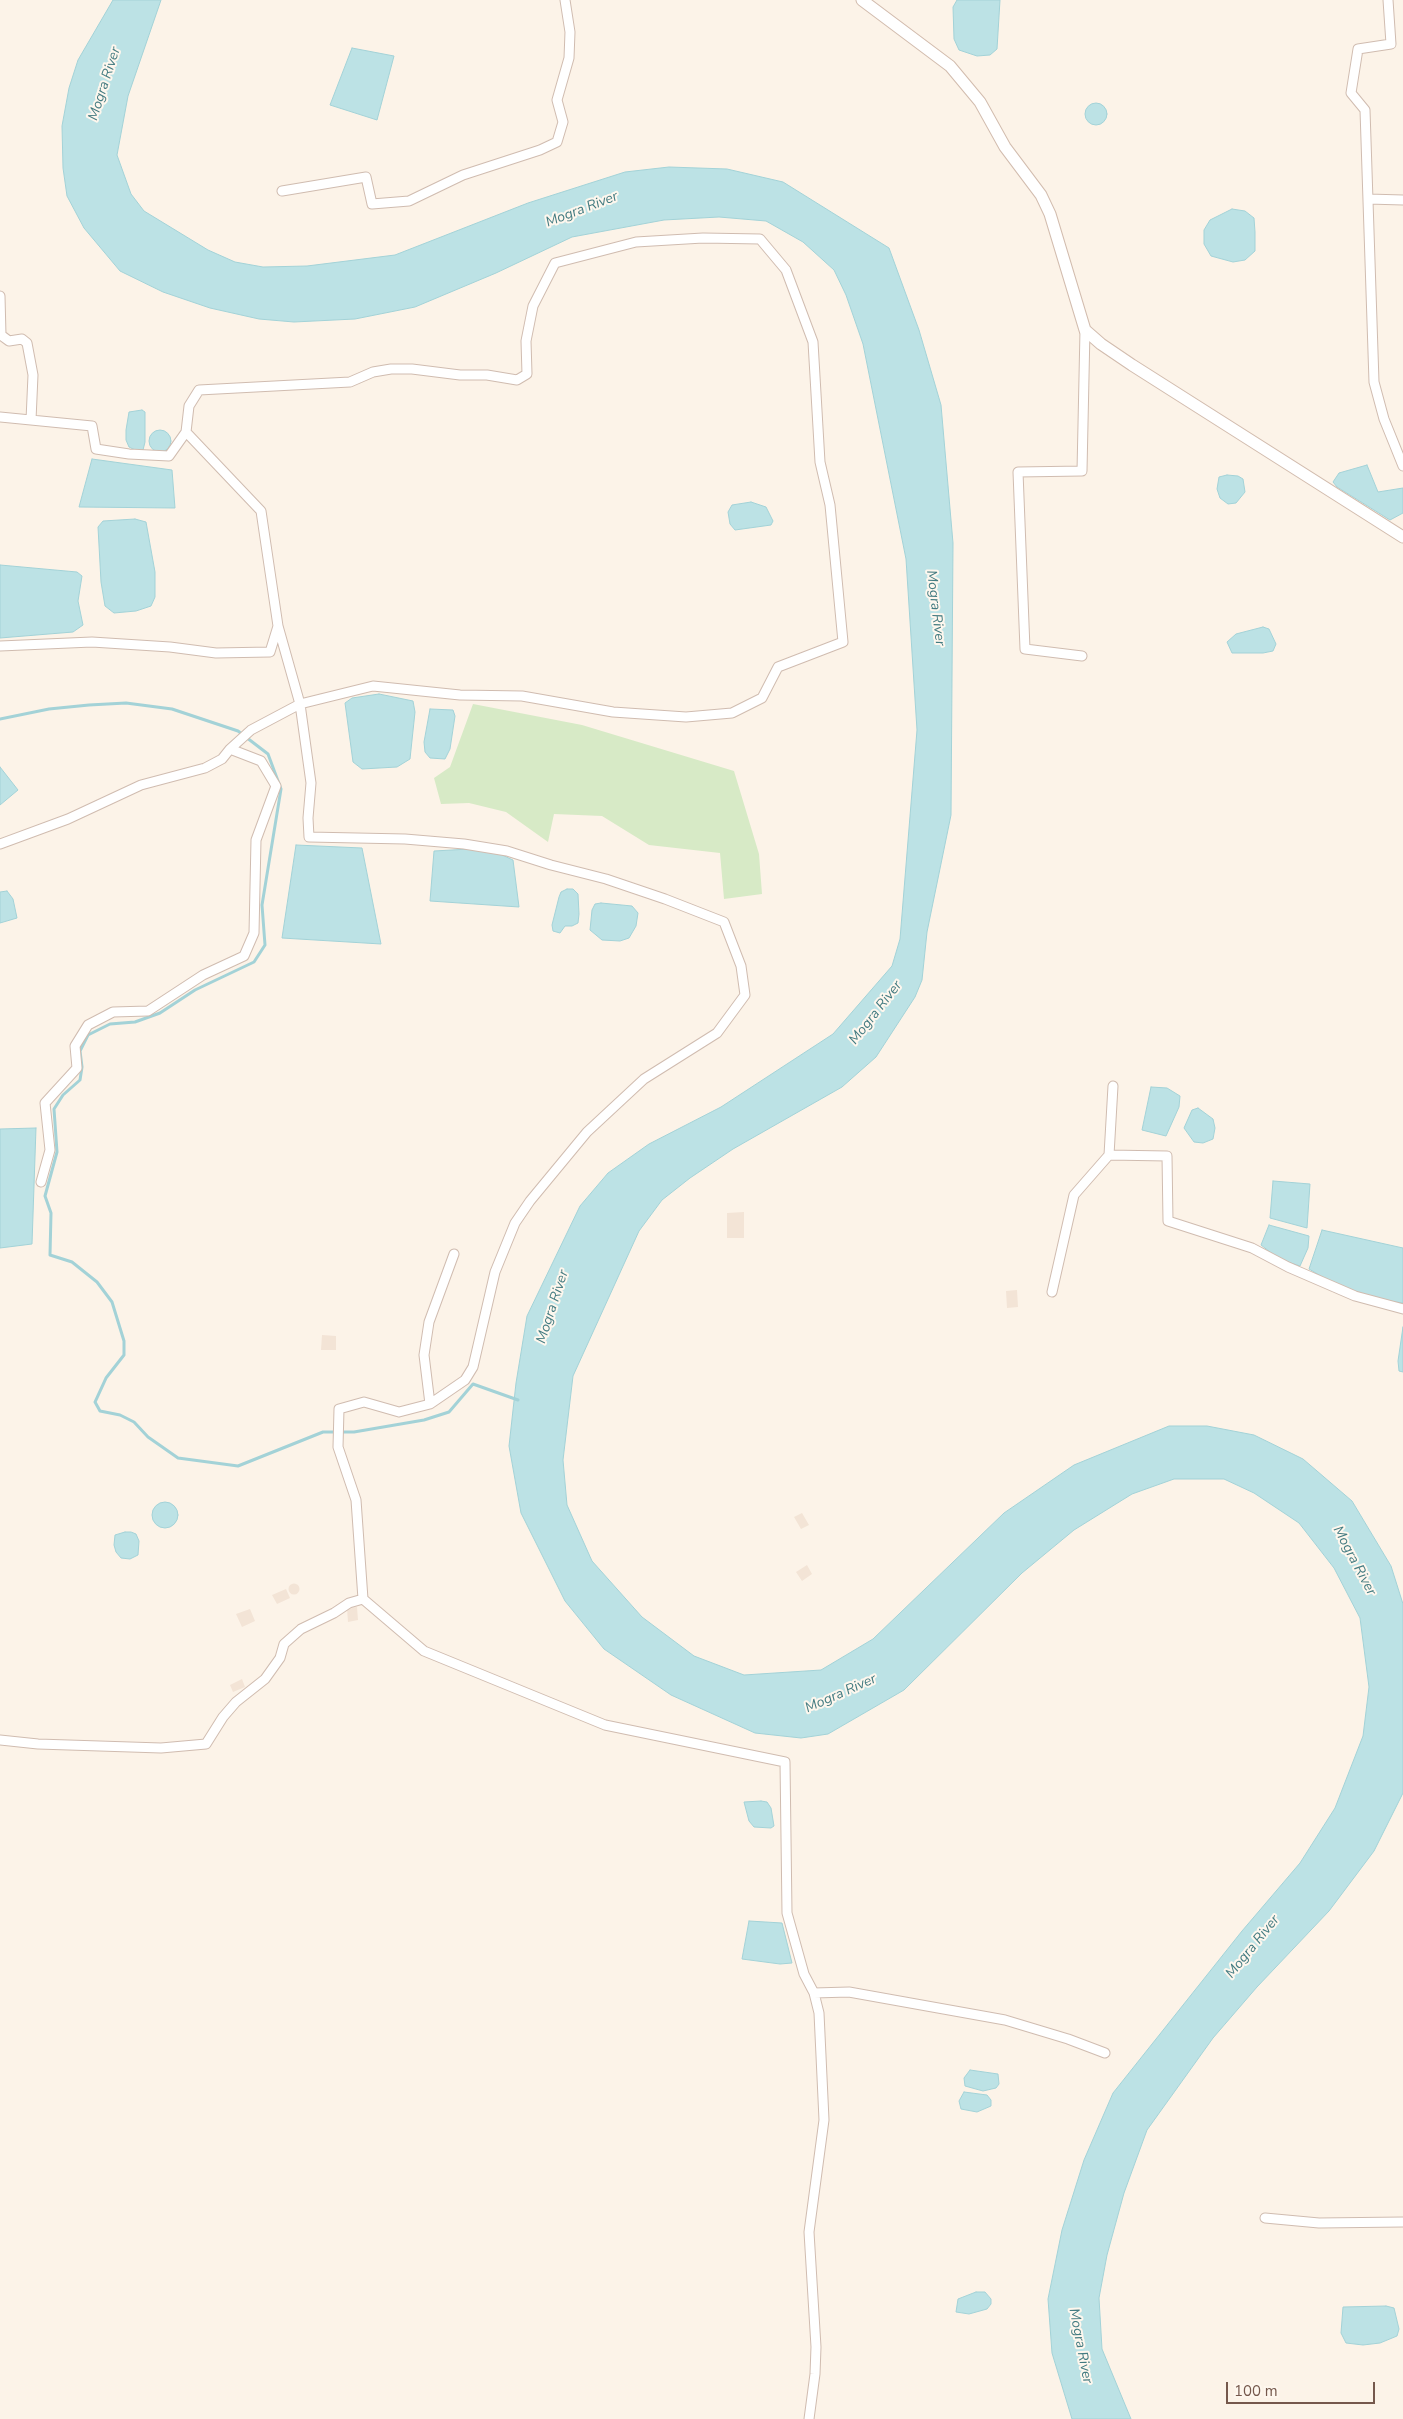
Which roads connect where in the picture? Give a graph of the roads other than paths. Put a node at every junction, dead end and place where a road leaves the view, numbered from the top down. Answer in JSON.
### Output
{"nodes":[{"id":1,"x":565,"y":0,"type":"edge"},
{"id":2,"x":862,"y":0,"type":"edge"},
{"id":3,"x":1388,"y":0,"type":"edge"},
{"id":4,"x":282,"y":192,"type":"dead end"},
{"id":5,"x":1368,"y":199,"type":"junction"},
{"id":6,"x":1403,"y":200,"type":"edge"},
{"id":7,"x":0,"y":296,"type":"edge"},
{"id":8,"x":1085,"y":330,"type":"junction"},
{"id":9,"x":0,"y":417,"type":"edge"},
{"id":10,"x":31,"y":420,"type":"junction"},
{"id":11,"x":186,"y":432,"type":"junction"},
{"id":12,"x":1403,"y":466,"type":"edge"},
{"id":13,"x":1403,"y":537,"type":"edge"},
{"id":14,"x":278,"y":626,"type":"junction"},
{"id":15,"x":0,"y":646,"type":"edge"},
{"id":16,"x":1082,"y":656,"type":"dead end"},
{"id":17,"x":300,"y":704,"type":"junction"},
{"id":18,"x":230,"y":749,"type":"junction"},
{"id":19,"x":0,"y":844,"type":"edge"},
{"id":20,"x":1113,"y":1086,"type":"dead end"},
{"id":21,"x":1109,"y":1154,"type":"junction"},
{"id":22,"x":41,"y":1182,"type":"dead end"},
{"id":23,"x":454,"y":1254,"type":"dead end"},
{"id":24,"x":1052,"y":1292,"type":"dead end"},
{"id":25,"x":1403,"y":1309,"type":"edge"},
{"id":26,"x":430,"y":1404,"type":"junction"},
{"id":27,"x":363,"y":1599,"type":"junction"},
{"id":28,"x":0,"y":1740,"type":"edge"},
{"id":29,"x":814,"y":1993,"type":"junction"},
{"id":30,"x":1105,"y":2053,"type":"dead end"},
{"id":31,"x":1265,"y":2218,"type":"dead end"},
{"id":32,"x":1403,"y":2222,"type":"edge"},
{"id":33,"x":809,"y":2419,"type":"edge"}],
"edges":[{"from":1,"to":4,"type":"street"},
{"from":2,"to":8,"type":"street"},
{"from":3,"to":5,"type":"street"},
{"from":5,"to":6,"type":"street"},
{"from":5,"to":12,"type":"street"},
{"from":7,"to":10,"type":"street"},
{"from":8,"to":13,"type":"street"},
{"from":8,"to":16,"type":"street"},
{"from":9,"to":10,"type":"street"},
{"from":10,"to":11,"type":"street"},
{"from":11,"to":14,"type":"street"},
{"from":11,"to":17,"type":"street"},
{"from":14,"to":15,"type":"street"},
{"from":14,"to":17,"type":"street"},
{"from":17,"to":18,"type":"street"},
{"from":17,"to":26,"type":"street"},
{"from":18,"to":19,"type":"street"},
{"from":18,"to":22,"type":"street"},
{"from":20,"to":21,"type":"street"},
{"from":21,"to":24,"type":"street"},
{"from":21,"to":25,"type":"street"},
{"from":23,"to":26,"type":"street"},
{"from":26,"to":27,"type":"street"},
{"from":27,"to":28,"type":"street"},
{"from":27,"to":29,"type":"street"},
{"from":29,"to":30,"type":"street"},
{"from":29,"to":33,"type":"street"},
{"from":31,"to":32,"type":"street"}]}
